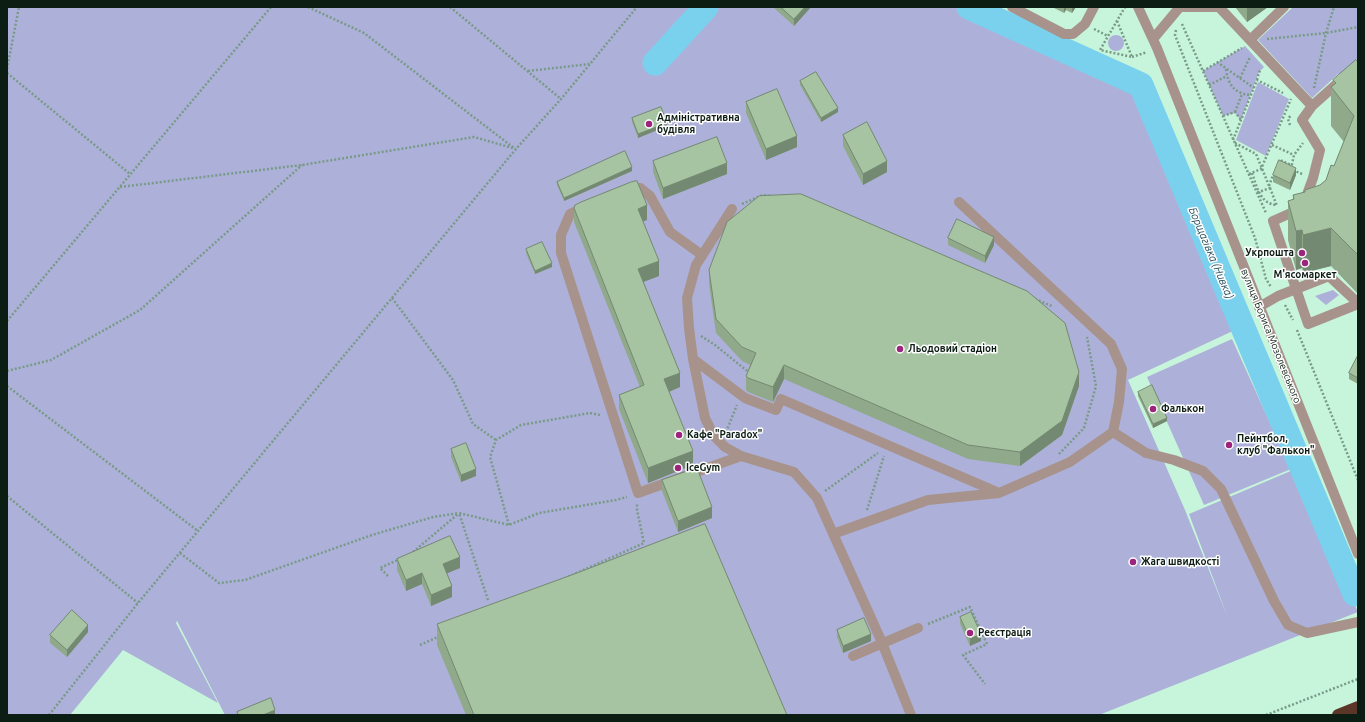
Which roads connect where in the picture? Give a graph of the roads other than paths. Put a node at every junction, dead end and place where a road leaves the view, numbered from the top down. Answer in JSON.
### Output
{"nodes":[{"id":1,"x":1012,"y":7,"type":"edge"},
{"id":2,"x":1094,"y":7,"type":"edge"},
{"id":3,"x":1138,"y":7,"type":"edge"},
{"id":4,"x":1179,"y":7,"type":"edge"},
{"id":5,"x":1219,"y":7,"type":"edge"},
{"id":6,"x":1284,"y":7,"type":"edge"},
{"id":7,"x":1248,"y":43,"type":"junction"},
{"id":8,"x":1155,"y":44,"type":"junction"},
{"id":9,"x":1358,"y":80,"type":"edge"},
{"id":10,"x":1312,"y":106,"type":"junction"},
{"id":11,"x":618,"y":192,"type":"edge"},
{"id":12,"x":597,"y":201,"type":"edge"},
{"id":13,"x":959,"y":202,"type":"dead end"},
{"id":14,"x":732,"y":209,"type":"road end"},
{"id":15,"x":702,"y":255,"type":"junction"},
{"id":16,"x":1296,"y":289,"type":"junction"},
{"id":17,"x":1358,"y":304,"type":"edge"},
{"id":18,"x":1259,"y":307,"type":"junction"},
{"id":19,"x":693,"y":359,"type":"junction"},
{"id":20,"x":1113,"y":432,"type":"junction"},
{"id":21,"x":741,"y":456,"type":"junction"},
{"id":22,"x":999,"y":493,"type":"junction"},
{"id":23,"x":833,"y":534,"type":"junction"},
{"id":24,"x":1358,"y":554,"type":"edge"},
{"id":25,"x":1358,"y":622,"type":"edge"},
{"id":26,"x":918,"y":628,"type":"road end"},
{"id":27,"x":881,"y":644,"type":"junction"},
{"id":28,"x":853,"y":656,"type":"dead end"},
{"id":29,"x":1358,"y":707,"type":"edge"},
{"id":30,"x":911,"y":715,"type":"edge"},
{"id":31,"x":1338,"y":715,"type":"edge"}],
"edges":[{"from":1,"to":2,"type":"street"},
{"from":3,"to":8,"type":"street","name":"вулиця Бориса Мозолевського"},
{"from":4,"to":5,"type":"street"},
{"from":4,"to":8,"type":"street"},
{"from":5,"to":7,"type":"street"},
{"from":6,"to":7,"type":"street"},
{"from":7,"to":10,"type":"street"},
{"from":8,"to":18,"type":"street","name":"вулиця Бориса Мозолевського"},
{"from":9,"to":10,"type":"street"},
{"from":10,"to":16,"type":"street"},
{"from":11,"to":15,"type":"street"},
{"from":12,"to":21,"type":"street"},
{"from":13,"to":20,"type":"street"},
{"from":14,"to":15,"type":"street"},
{"from":15,"to":19,"type":"street"},
{"from":16,"to":17,"type":"street"},
{"from":16,"to":17,"type":"street"},
{"from":16,"to":18,"type":"street"},
{"from":18,"to":24,"type":"street","name":"вулиця Бориса Мозолевського"},
{"from":19,"to":21,"type":"street"},
{"from":19,"to":22,"type":"street"},
{"from":20,"to":22,"type":"street"},
{"from":20,"to":25,"type":"street"},
{"from":21,"to":23,"type":"street"},
{"from":22,"to":23,"type":"street"},
{"from":23,"to":27,"type":"street"},
{"from":26,"to":27,"type":"street"},
{"from":27,"to":28,"type":"street"},
{"from":27,"to":30,"type":"street"},
{"from":29,"to":31,"type":"highway"}]}
